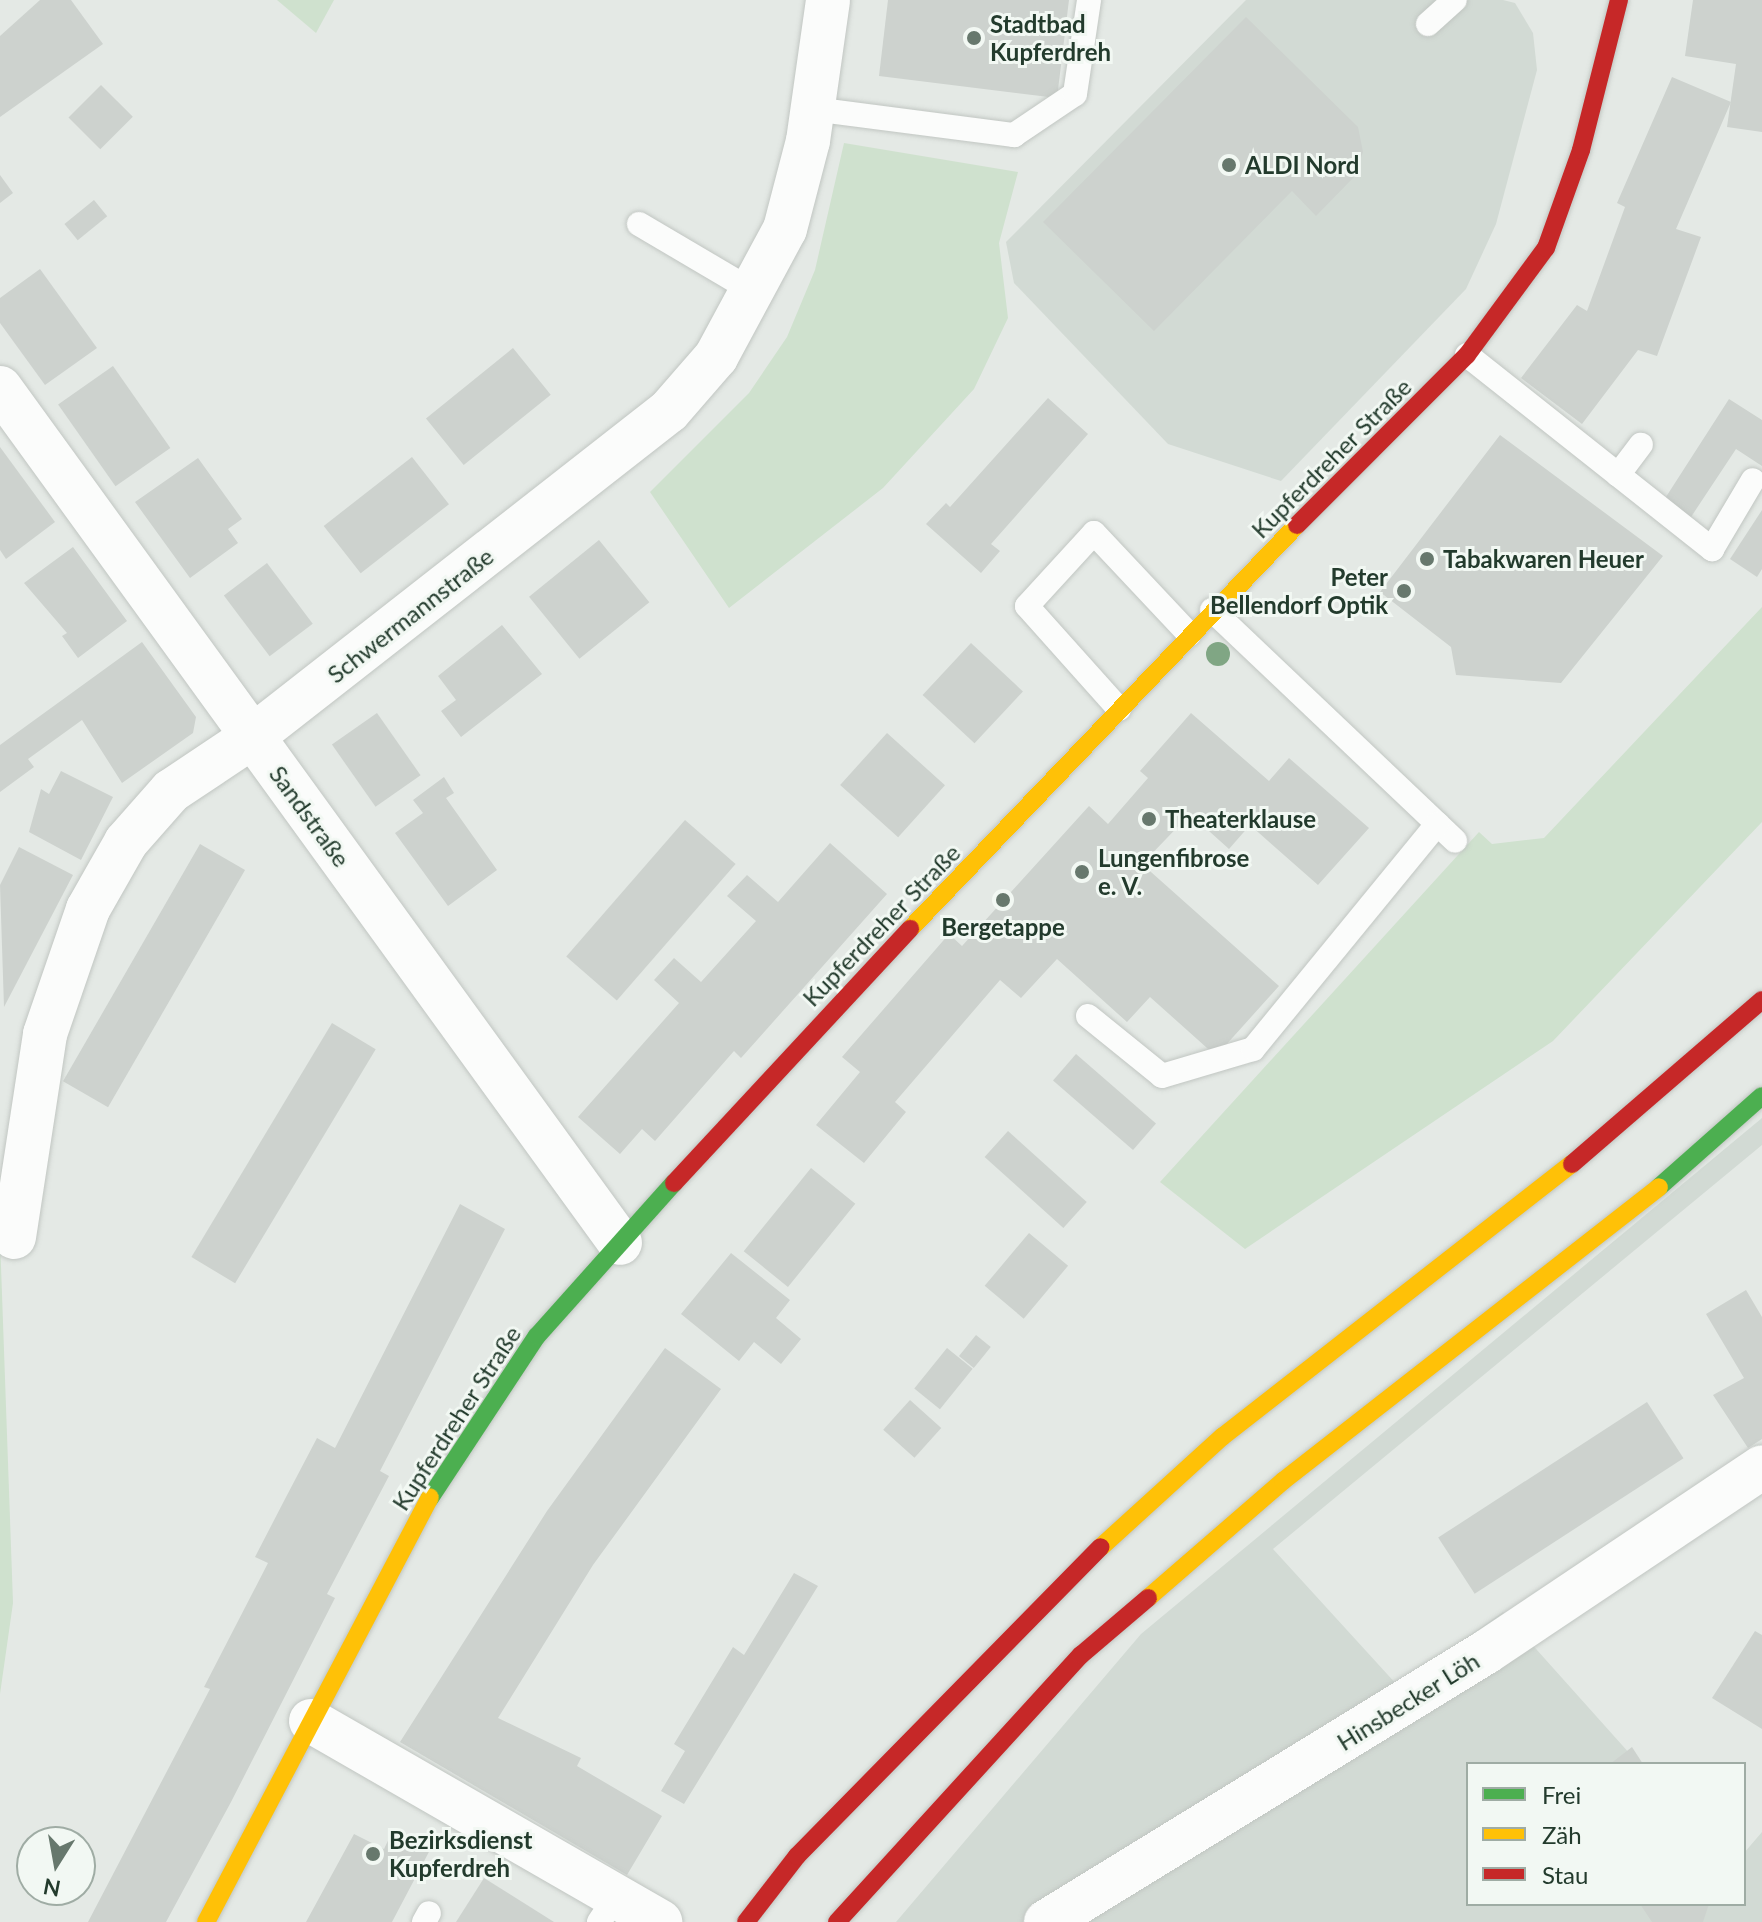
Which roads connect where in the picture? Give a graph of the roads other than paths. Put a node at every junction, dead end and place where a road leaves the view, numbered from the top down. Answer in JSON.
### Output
{"nodes":[{"id":1,"x":828,"y":0,"type":"edge"},
{"id":2,"x":1089,"y":0,"type":"edge"},
{"id":3,"x":1455,"y":0,"type":"edge"},
{"id":4,"x":1619,"y":0,"type":"edge"},
{"id":5,"x":1428,"y":24,"type":"dead end"},
{"id":6,"x":813,"y":109,"type":"junction"},
{"id":7,"x":639,"y":224,"type":"dead end"},
{"id":8,"x":756,"y":293,"type":"junction"},
{"id":9,"x":1467,"y":355,"type":"junction"},
{"id":10,"x":0,"y":388,"type":"edge"},
{"id":11,"x":1641,"y":445,"type":"dead end"},
{"id":12,"x":1618,"y":475,"type":"junction"},
{"id":13,"x":1753,"y":480,"type":"dead end"},
{"id":14,"x":1212,"y":610,"type":"junction"},
{"id":15,"x":1189,"y":634,"type":"junction"},
{"id":16,"x":1119,"y":709,"type":"junction"},
{"id":17,"x":252,"y":737,"type":"junction"},
{"id":18,"x":1762,"y":1000,"type":"edge"},
{"id":19,"x":1088,"y":1016,"type":"dead end"},
{"id":20,"x":1762,"y":1096,"type":"edge"},
{"id":21,"x":14,"y":1237,"type":"dead end"},
{"id":22,"x":620,"y":1243,"type":"junction"},
{"id":23,"x":1762,"y":1467,"type":"edge"},
{"id":24,"x":311,"y":1721,"type":"junction"},
{"id":25,"x":606,"y":1911,"type":"edge"},
{"id":26,"x":206,"y":1922,"type":"edge"},
{"id":27,"x":660,"y":1922,"type":"edge"},
{"id":28,"x":746,"y":1922,"type":"edge"},
{"id":29,"x":837,"y":1922,"type":"edge"},
{"id":30,"x":1046,"y":1922,"type":"edge"}],
"edges":[{"from":1,"to":6,"type":"street","name":"Schwermannstraße"},
{"from":2,"to":6,"type":"lane"},
{"from":3,"to":5,"type":"lane"},
{"from":4,"to":9,"type":"main road","name":"Kupferdreher Straße"},
{"from":6,"to":8,"type":"street","name":"Schwermannstraße"},
{"from":7,"to":8,"type":"lane"},
{"from":8,"to":17,"type":"street","name":"Schwermannstraße"},
{"from":9,"to":12,"type":"lane"},
{"from":9,"to":14,"type":"main road","name":"Kupferdreher Straße"},
{"from":10,"to":17,"type":"street","name":"Sandstraße"},
{"from":11,"to":12,"type":"lane"},
{"from":12,"to":13,"type":"lane"},
{"from":14,"to":15,"type":"main road","name":"Kupferdreher Straße"},
{"from":14,"to":19,"type":"lane"},
{"from":15,"to":16,"type":"main road","name":"Kupferdreher Straße"},
{"from":15,"to":16,"type":"lane"},
{"from":16,"to":22,"type":"main road","name":"Kupferdreher Straße"},
{"from":17,"to":21,"type":"street","name":"Schwermannstraße"},
{"from":17,"to":22,"type":"street","name":"Sandstraße"},
{"from":18,"to":28,"type":"main road"},
{"from":20,"to":29,"type":"main road"},
{"from":22,"to":24,"type":"main road","name":"Kupferdreher Straße"},
{"from":23,"to":30,"type":"street","name":"Hinsbecker Löh"},
{"from":24,"to":25,"type":"street"},
{"from":24,"to":26,"type":"main road","name":"Kupferdreher Straße"},
{"from":25,"to":27,"type":"street"}]}
